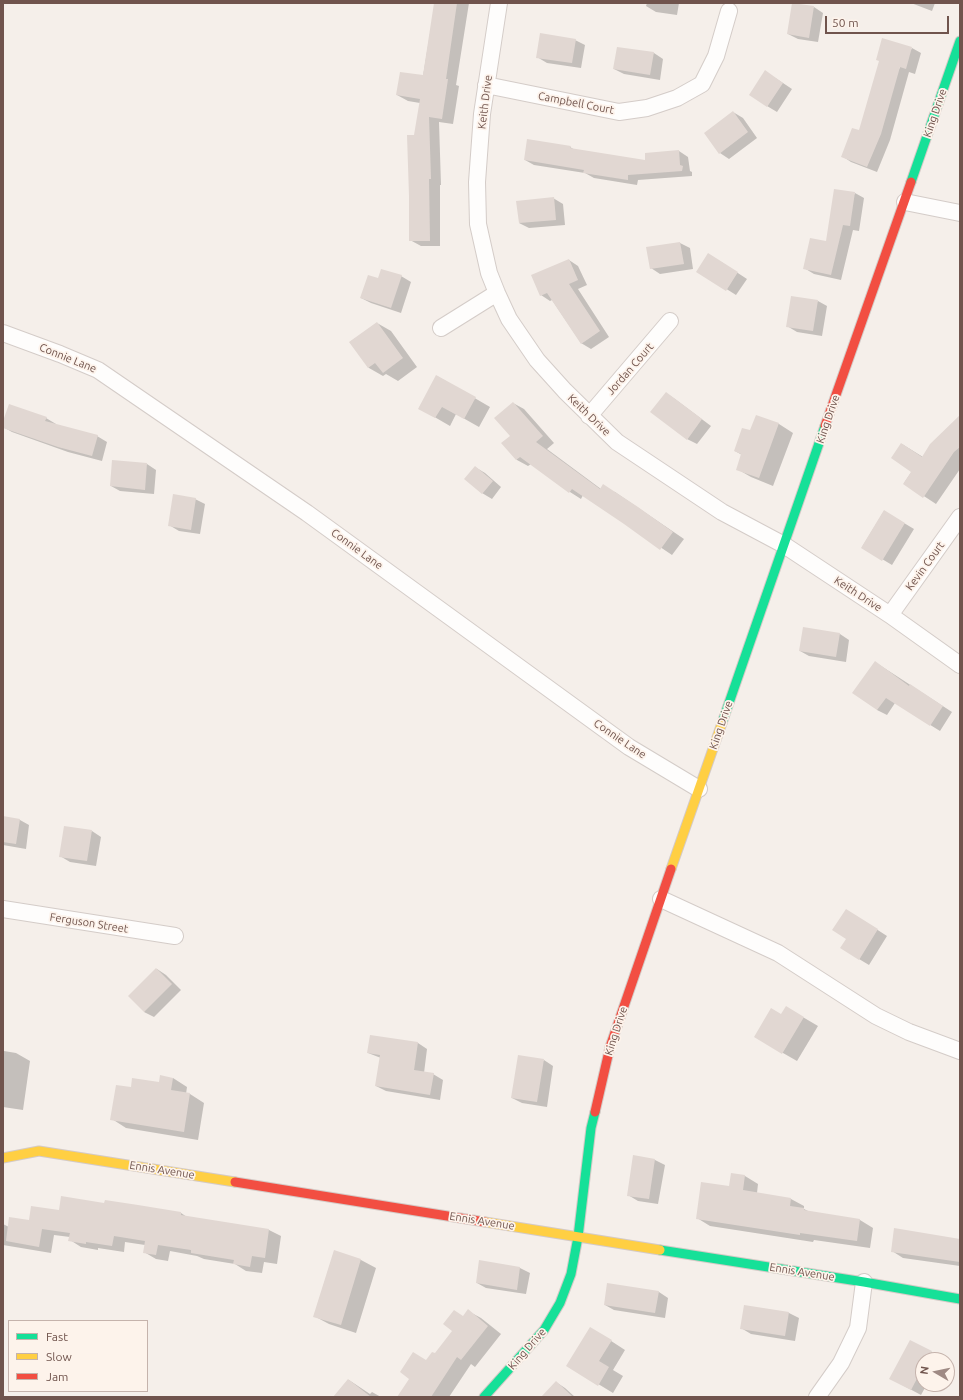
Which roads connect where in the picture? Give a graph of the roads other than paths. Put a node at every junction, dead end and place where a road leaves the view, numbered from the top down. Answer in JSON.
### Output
{"nodes":[{"id":1,"x":499,"y":3,"type":"edge"},
{"id":2,"x":729,"y":11,"type":"dead end"},
{"id":3,"x":960,"y":41,"type":"edge"},
{"id":4,"x":486,"y":85,"type":"junction"},
{"id":5,"x":904,"y":202,"type":"junction"},
{"id":6,"x":960,"y":212,"type":"edge"},
{"id":7,"x":497,"y":293,"type":"junction"},
{"id":8,"x":670,"y":321,"type":"dead end"},
{"id":9,"x":441,"y":328,"type":"dead end"},
{"id":10,"x":3,"y":333,"type":"edge"},
{"id":11,"x":589,"y":416,"type":"junction"},
{"id":12,"x":960,"y":517,"type":"edge"},
{"id":13,"x":784,"y":545,"type":"junction"},
{"id":14,"x":890,"y":615,"type":"junction"},
{"id":15,"x":960,"y":665,"type":"edge"},
{"id":16,"x":699,"y":789,"type":"junction"},
{"id":17,"x":661,"y":899,"type":"junction"},
{"id":18,"x":3,"y":909,"type":"edge"},
{"id":19,"x":175,"y":936,"type":"dead end"},
{"id":20,"x":960,"y":1051,"type":"edge"},
{"id":21,"x":3,"y":1158,"type":"edge"},
{"id":22,"x":578,"y":1237,"type":"junction"},
{"id":23,"x":864,"y":1282,"type":"junction"},
{"id":24,"x":960,"y":1298,"type":"edge"},
{"id":25,"x":484,"y":1397,"type":"edge"},
{"id":26,"x":817,"y":1397,"type":"edge"}],
"edges":[{"from":1,"to":4,"type":"street","name":"Keith Drive"},
{"from":2,"to":4,"type":"street","name":"Campbell Court"},
{"from":3,"to":5,"type":"street","name":"King Drive"},
{"from":4,"to":7,"type":"street","name":"Keith Drive"},
{"from":5,"to":6,"type":"street"},
{"from":5,"to":13,"type":"street","name":"King Drive"},
{"from":7,"to":9,"type":"street"},
{"from":7,"to":11,"type":"street","name":"Keith Drive"},
{"from":8,"to":11,"type":"street","name":"Jordan Court"},
{"from":10,"to":16,"type":"street","name":"Connie Lane"},
{"from":11,"to":13,"type":"street","name":"Keith Drive"},
{"from":12,"to":14,"type":"street","name":"Kevin Court"},
{"from":13,"to":14,"type":"street","name":"Keith Drive"},
{"from":13,"to":16,"type":"street","name":"King Drive"},
{"from":14,"to":15,"type":"street","name":"Keith Drive"},
{"from":16,"to":17,"type":"street","name":"King Drive"},
{"from":17,"to":20,"type":"street"},
{"from":17,"to":22,"type":"street","name":"King Drive"},
{"from":18,"to":19,"type":"street","name":"Ferguson Street"},
{"from":21,"to":22,"type":"street","name":"Ennis Avenue"},
{"from":22,"to":23,"type":"street","name":"Ennis Avenue"},
{"from":22,"to":25,"type":"street","name":"King Drive"},
{"from":23,"to":24,"type":"street","name":"Ennis Avenue"},
{"from":23,"to":26,"type":"street"}]}
